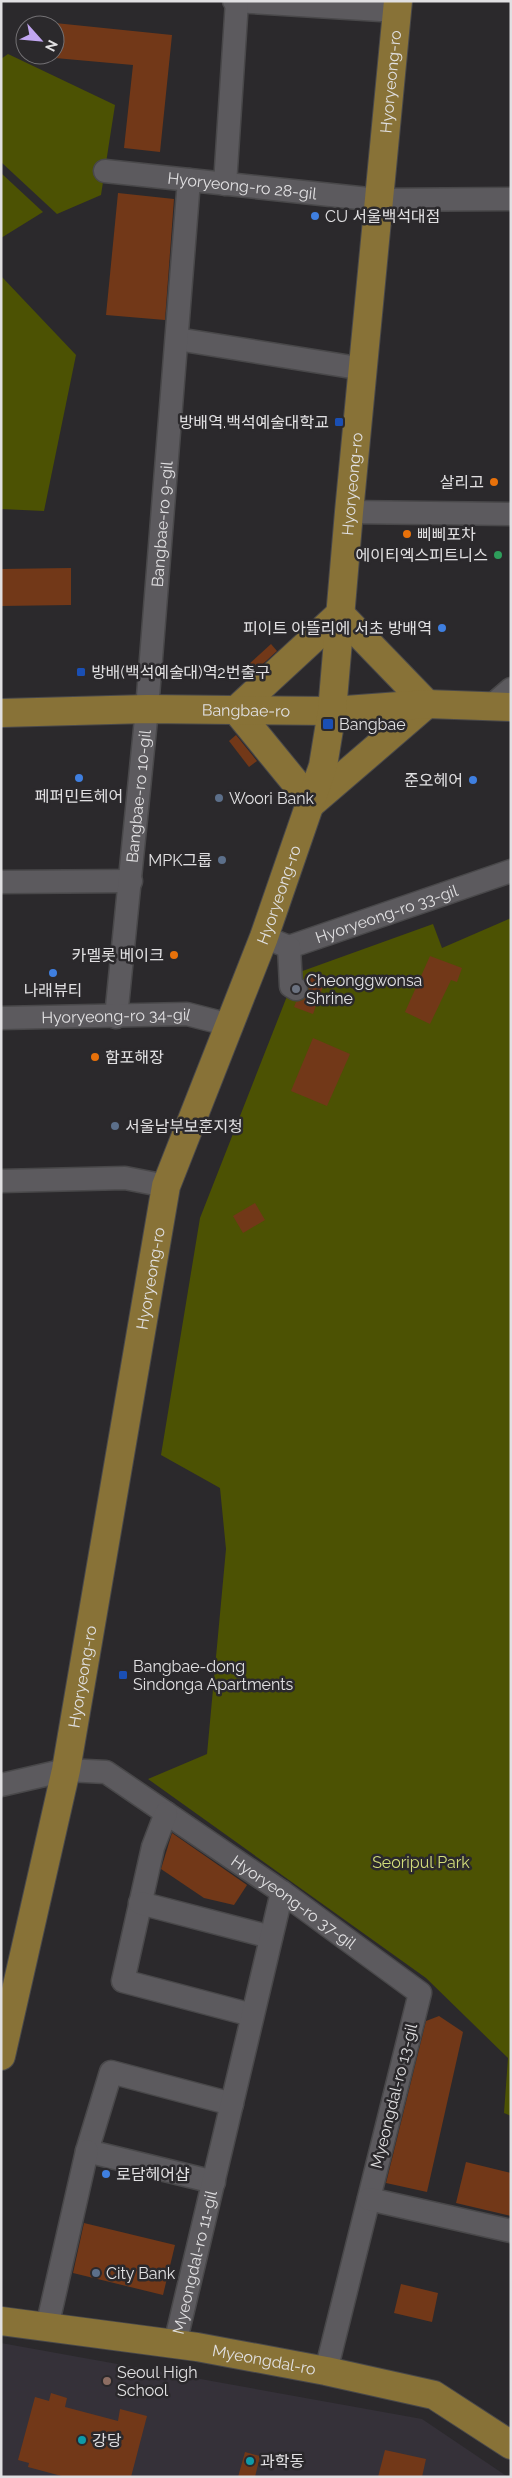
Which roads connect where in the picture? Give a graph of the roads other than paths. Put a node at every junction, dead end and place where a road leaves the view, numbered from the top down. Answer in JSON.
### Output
{"nodes":[{"id":1,"x":235,"y":1,"type":"edge"},
{"id":2,"x":397,"y":6,"type":"edge"},
{"id":3,"x":105,"y":171,"type":"dead end"},
{"id":4,"x":189,"y":180,"type":"junction"},
{"id":5,"x":225,"y":184,"type":"junction"},
{"id":6,"x":511,"y":199,"type":"edge"},
{"id":7,"x":378,"y":200,"type":"junction"},
{"id":8,"x":177,"y":339,"type":"junction"},
{"id":9,"x":364,"y":369,"type":"junction"},
{"id":10,"x":349,"y":512,"type":"junction"},
{"id":11,"x":511,"y":514,"type":"edge"},
{"id":12,"x":340,"y":614,"type":"junction"},
{"id":13,"x":511,"y":690,"type":"edge"},
{"id":14,"x":427,"y":704,"type":"junction"},
{"id":15,"x":500,"y":707,"type":"edge"},
{"id":16,"x":147,"y":710,"type":"junction"},
{"id":17,"x":236,"y":710,"type":"junction"},
{"id":18,"x":332,"y":711,"type":"junction"},
{"id":19,"x":1,"y":713,"type":"edge"},
{"id":20,"x":312,"y":803,"type":"junction"},
{"id":21,"x":511,"y":871,"type":"edge"},
{"id":22,"x":131,"y":881,"type":"junction"},
{"id":23,"x":1,"y":882,"type":"edge"},
{"id":24,"x":264,"y":937,"type":"junction"},
{"id":25,"x":289,"y":947,"type":"junction"},
{"id":26,"x":296,"y":989,"type":"dead end"},
{"id":27,"x":116,"y":1017,"type":"junction"},
{"id":28,"x":1,"y":1018,"type":"edge"},
{"id":29,"x":230,"y":1025,"type":"junction"},
{"id":30,"x":1,"y":1181,"type":"edge"},
{"id":31,"x":166,"y":1186,"type":"junction"},
{"id":32,"x":66,"y":1770,"type":"junction"},
{"id":33,"x":1,"y":1786,"type":"edge"},
{"id":34,"x":166,"y":1813,"type":"junction"},
{"id":35,"x":282,"y":1892,"type":"junction"},
{"id":36,"x":140,"y":1903,"type":"junction"},
{"id":37,"x":271,"y":1936,"type":"junction"},
{"id":38,"x":420,"y":1993,"type":"joint"},
{"id":39,"x":252,"y":2015,"type":"junction"},
{"id":40,"x":1,"y":2056,"type":"edge"},
{"id":41,"x":232,"y":2104,"type":"junction"},
{"id":42,"x":87,"y":2151,"type":"junction"},
{"id":43,"x":214,"y":2182,"type":"junction"},
{"id":44,"x":369,"y":2199,"type":"junction"},
{"id":45,"x":511,"y":2231,"type":"edge"},
{"id":46,"x":1,"y":2320,"type":"edge"},
{"id":47,"x":47,"y":2327,"type":"junction"},
{"id":48,"x":175,"y":2344,"type":"junction"},
{"id":49,"x":326,"y":2371,"type":"junction"},
{"id":50,"x":511,"y":2445,"type":"edge"}],
"edges":[{"from":1,"to":2,"type":"street"},
{"from":1,"to":5,"type":"street"},
{"from":2,"to":7,"type":"main road","name":"Hyoryeong-ro"},
{"from":3,"to":4,"type":"street","name":"Hyoryeong-ro 28-gil"},
{"from":4,"to":5,"type":"street","name":"Hyoryeong-ro 28-gil"},
{"from":4,"to":8,"type":"street","name":"Bangbae-ro 9-gil"},
{"from":5,"to":7,"type":"street","name":"Hyoryeong-ro 28-gil"},
{"from":6,"to":7,"type":"street","name":"Hyoryeong-ro 28-gil"},
{"from":7,"to":9,"type":"main road","name":"Hyoryeong-ro"},
{"from":8,"to":9,"type":"street"},
{"from":8,"to":16,"type":"street","name":"Bangbae-ro 9-gil"},
{"from":9,"to":10,"type":"main road","name":"Hyoryeong-ro"},
{"from":10,"to":11,"type":"street"},
{"from":10,"to":12,"type":"main road","name":"Hyoryeong-ro"},
{"from":12,"to":14,"type":"main road"},
{"from":12,"to":17,"type":"main road"},
{"from":12,"to":18,"type":"main road","name":"Hyoryeong-ro"},
{"from":13,"to":15,"type":"street","name":"Bangbae-ro"},
{"from":14,"to":15,"type":"main road","name":"Bangbae-ro"},
{"from":14,"to":18,"type":"main road","name":"Bangbae-ro"},
{"from":14,"to":20,"type":"main road"},
{"from":16,"to":17,"type":"main road","name":"Bangbae-ro"},
{"from":16,"to":19,"type":"main road","name":"Bangbae-ro"},
{"from":16,"to":22,"type":"street","name":"Bangbae-ro 10-gil"},
{"from":17,"to":18,"type":"main road","name":"Bangbae-ro"},
{"from":17,"to":20,"type":"main road"},
{"from":18,"to":20,"type":"main road","name":"Hyoryeong-ro"},
{"from":20,"to":24,"type":"main road","name":"Hyoryeong-ro"},
{"from":21,"to":25,"type":"street","name":"Hyoryeong-ro 33-gil"},
{"from":22,"to":23,"type":"street","name":"Bangbae-ro 10-gil"},
{"from":22,"to":27,"type":"street","name":"Bangbae-ro 10-gil"},
{"from":24,"to":25,"type":"street"},
{"from":24,"to":29,"type":"main road","name":"Hyoryeong-ro"},
{"from":25,"to":26,"type":"street"},
{"from":27,"to":28,"type":"street","name":"Hyoryeong-ro 34-gil"},
{"from":27,"to":29,"type":"street","name":"Hyoryeong-ro 34-gil"},
{"from":29,"to":31,"type":"main road","name":"Hyoryeong-ro"},
{"from":30,"to":31,"type":"street"},
{"from":31,"to":32,"type":"main road","name":"Hyoryeong-ro"},
{"from":32,"to":33,"type":"street"},
{"from":32,"to":34,"type":"street","name":"Hyoryeong-ro 37-gil"},
{"from":32,"to":40,"type":"main road","name":"Hyoryeong-ro"},
{"from":34,"to":35,"type":"street","name":"Hyoryeong-ro 37-gil"},
{"from":34,"to":36,"type":"street"},
{"from":35,"to":37,"type":"street","name":"Myeongdal-ro 11-gil"},
{"from":35,"to":38,"type":"street","name":"Hyoryeong-ro 37-gil"},
{"from":36,"to":37,"type":"street"},
{"from":36,"to":39,"type":"street"},
{"from":37,"to":39,"type":"street","name":"Myeongdal-ro 11-gil"},
{"from":38,"to":44,"type":"street","name":"Myeongdal-ro 13-gil"},
{"from":39,"to":41,"type":"street","name":"Myeongdal-ro 11-gil"},
{"from":41,"to":42,"type":"street"},
{"from":41,"to":43,"type":"street","name":"Myeongdal-ro 11-gil"},
{"from":42,"to":43,"type":"street","name":"Myeongdal-ro 11-gil"},
{"from":42,"to":47,"type":"street"},
{"from":43,"to":48,"type":"street","name":"Myeongdal-ro 11-gil"},
{"from":44,"to":45,"type":"street"},
{"from":44,"to":49,"type":"street","name":"Myeongdal-ro 13-gil"},
{"from":46,"to":47,"type":"main road","name":"Myeongdal-ro"},
{"from":47,"to":48,"type":"main road","name":"Myeongdal-ro"},
{"from":48,"to":49,"type":"main road","name":"Myeongdal-ro"},
{"from":49,"to":50,"type":"main road","name":"Myeongdal-ro"}]}
